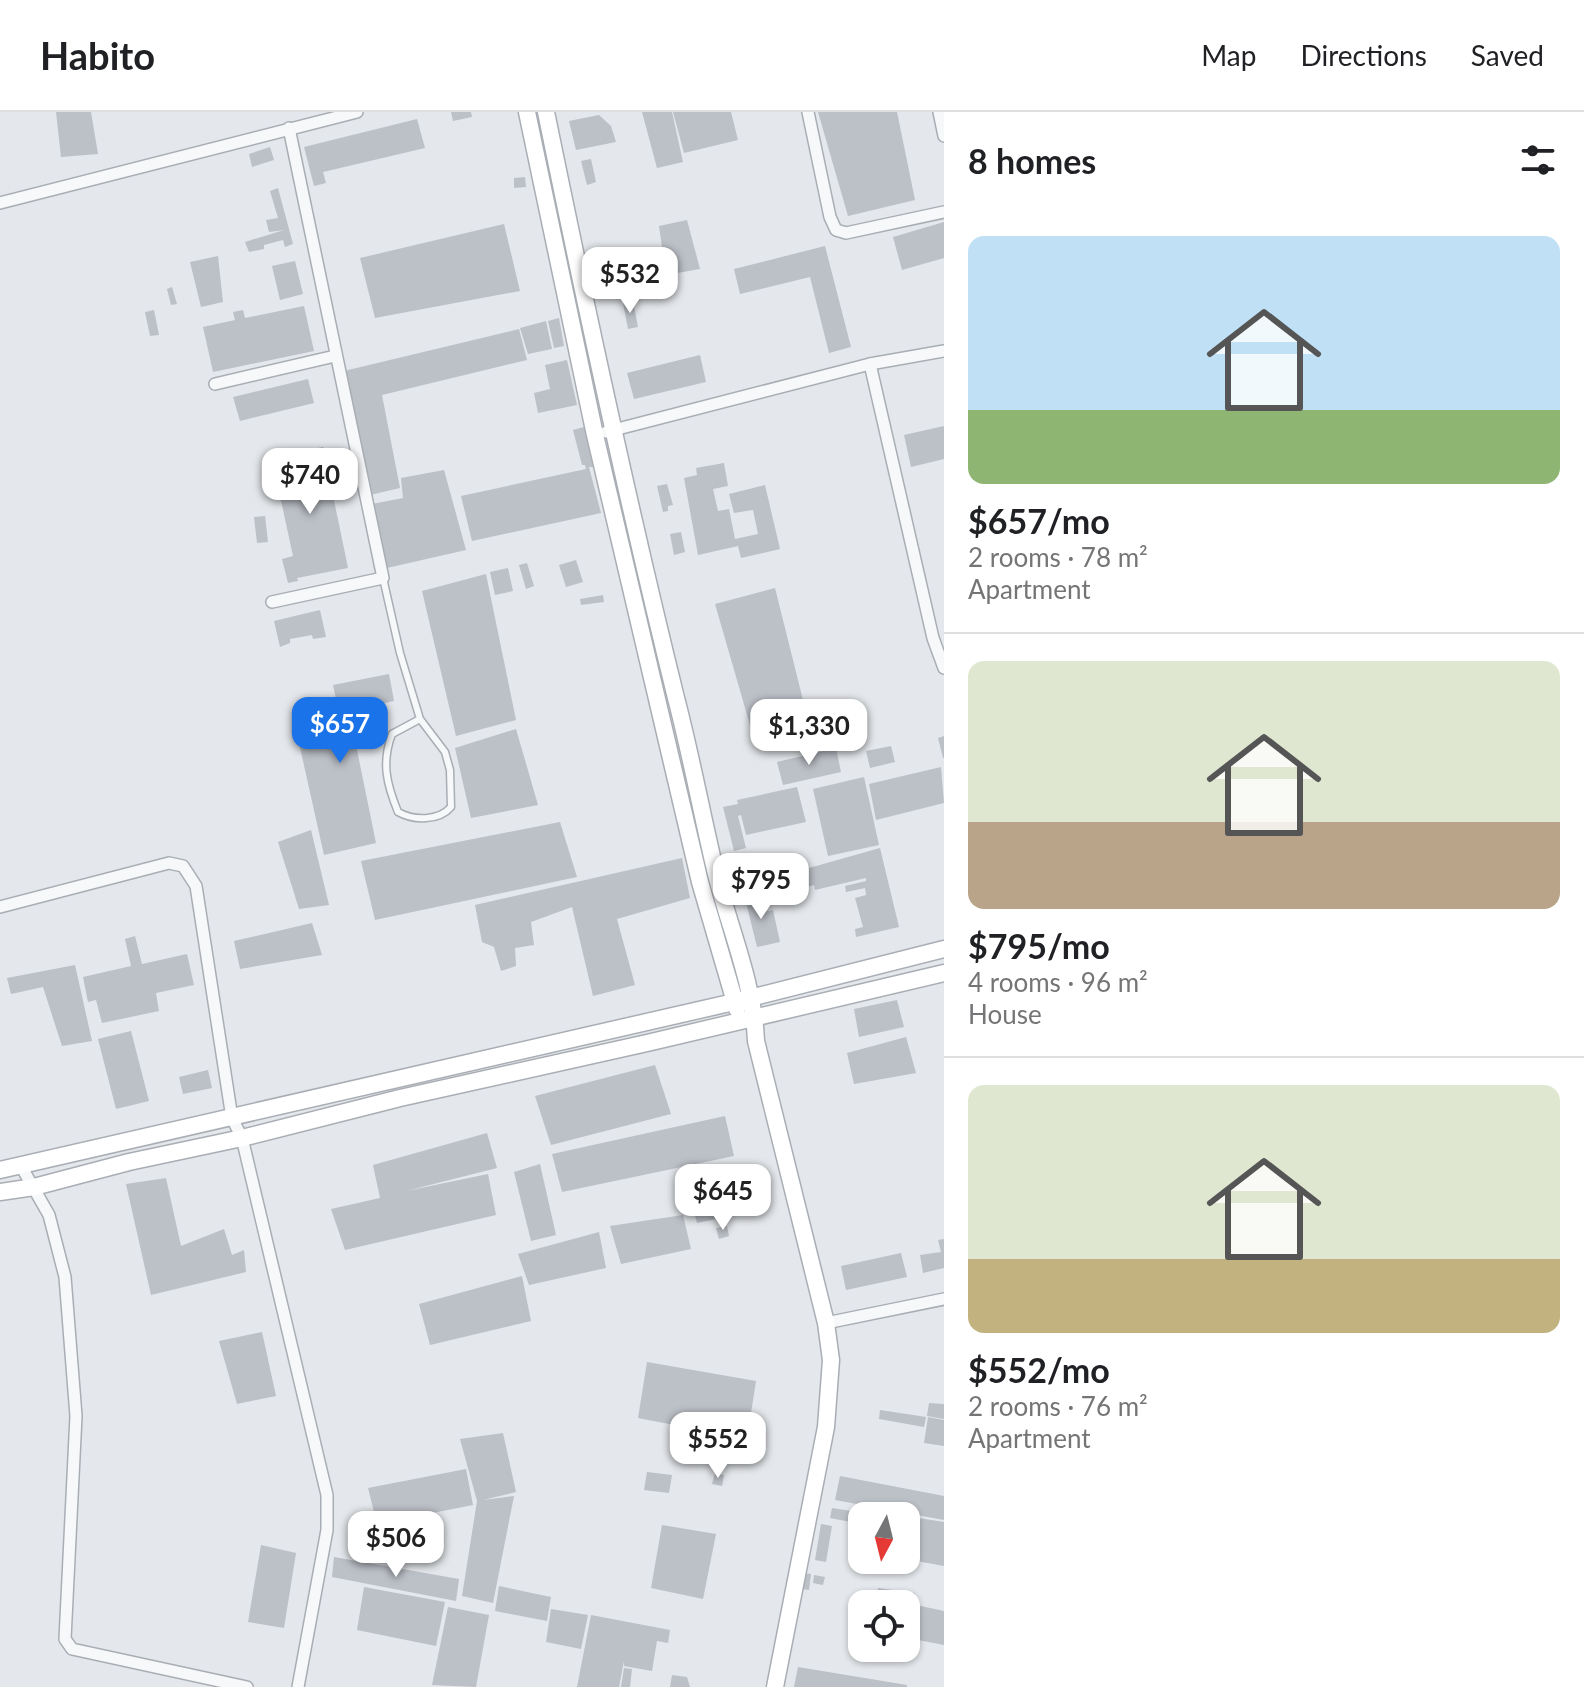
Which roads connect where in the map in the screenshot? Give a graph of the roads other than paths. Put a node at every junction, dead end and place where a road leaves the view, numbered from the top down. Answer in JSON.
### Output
{"nodes":[{"id":1,"x":357,"y":112,"type":"edge"},
{"id":2,"x":527,"y":112,"type":"edge"},
{"id":3,"x":546,"y":112,"type":"edge"},
{"id":4,"x":808,"y":112,"type":"edge"},
{"id":5,"x":939,"y":112,"type":"edge"},
{"id":6,"x":289,"y":128,"type":"junction"},
{"id":7,"x":944,"y":136,"type":"edge"},
{"id":8,"x":0,"y":203,"type":"edge"},
{"id":9,"x":944,"y":212,"type":"edge"},
{"id":10,"x":585,"y":300,"type":"junction"},
{"id":11,"x":568,"y":305,"type":"junction"},
{"id":12,"x":944,"y":351,"type":"edge"},
{"id":13,"x":335,"y":356,"type":"junction"},
{"id":14,"x":870,"y":364,"type":"junction"},
{"id":15,"x":215,"y":384,"type":"dead end"},
{"id":16,"x":615,"y":429,"type":"junction"},
{"id":17,"x":595,"y":435,"type":"junction"},
{"id":18,"x":383,"y":578,"type":"junction"},
{"id":19,"x":272,"y":602,"type":"dead end"},
{"id":20,"x":655,"y":649,"type":"junction"},
{"id":21,"x":944,"y":668,"type":"edge"},
{"id":22,"x":420,"y":719,"type":"junction"},
{"id":23,"x":698,"y":785,"type":"junction"},
{"id":24,"x":679,"y":788,"type":"junction"},
{"id":25,"x":718,"y":879,"type":"junction"},
{"id":26,"x":700,"y":882,"type":"junction"},
{"id":27,"x":0,"y":907,"type":"edge"},
{"id":28,"x":944,"y":949,"type":"edge"},
{"id":29,"x":944,"y":973,"type":"edge"},
{"id":30,"x":742,"y":999,"type":"junction"},
{"id":31,"x":747,"y":1018,"type":"junction"},
{"id":32,"x":232,"y":1118,"type":"junction"},
{"id":33,"x":242,"y":1138,"type":"junction"},
{"id":34,"x":21,"y":1166,"type":"junction"},
{"id":35,"x":0,"y":1170,"type":"edge"},
{"id":36,"x":34,"y":1187,"type":"junction"},
{"id":37,"x":0,"y":1192,"type":"edge"},
{"id":38,"x":944,"y":1299,"type":"edge"},
{"id":39,"x":826,"y":1323,"type":"junction"},
{"id":40,"x":247,"y":1687,"type":"edge"},
{"id":41,"x":298,"y":1687,"type":"edge"},
{"id":42,"x":775,"y":1687,"type":"edge"}],
"edges":[{"from":1,"to":6,"type":"street"},
{"from":2,"to":11,"type":"street"},
{"from":3,"to":10,"type":"street"},
{"from":4,"to":9,"type":"street"},
{"from":5,"to":7,"type":"street"},
{"from":6,"to":8,"type":"street"},
{"from":6,"to":13,"type":"street"},
{"from":10,"to":11,"type":"street"},
{"from":10,"to":16,"type":"street"},
{"from":11,"to":17,"type":"street"},
{"from":12,"to":14,"type":"street"},
{"from":13,"to":15,"type":"street"},
{"from":13,"to":18,"type":"street"},
{"from":14,"to":16,"type":"street"},
{"from":14,"to":21,"type":"street"},
{"from":16,"to":17,"type":"street"},
{"from":16,"to":20,"type":"street"},
{"from":17,"to":20,"type":"street"},
{"from":18,"to":19,"type":"street"},
{"from":18,"to":22,"type":"lane"},
{"from":20,"to":23,"type":"street"},
{"from":20,"to":24,"type":"street"},
{"from":22,"to":22,"type":"lane"},
{"from":23,"to":24,"type":"street"},
{"from":23,"to":25,"type":"street"},
{"from":24,"to":26,"type":"street"},
{"from":25,"to":26,"type":"street"},
{"from":25,"to":30,"type":"street"},
{"from":26,"to":30,"type":"street"},
{"from":27,"to":32,"type":"street"},
{"from":28,"to":30,"type":"street"},
{"from":29,"to":31,"type":"street"},
{"from":30,"to":31,"type":"street"},
{"from":30,"to":32,"type":"street"},
{"from":31,"to":33,"type":"street"},
{"from":31,"to":39,"type":"street"},
{"from":32,"to":33,"type":"street"},
{"from":32,"to":34,"type":"street"},
{"from":33,"to":36,"type":"street"},
{"from":33,"to":41,"type":"street"},
{"from":34,"to":35,"type":"street"},
{"from":34,"to":36,"type":"street"},
{"from":36,"to":37,"type":"street"},
{"from":36,"to":40,"type":"street"},
{"from":38,"to":39,"type":"street"},
{"from":39,"to":42,"type":"street"}]}
